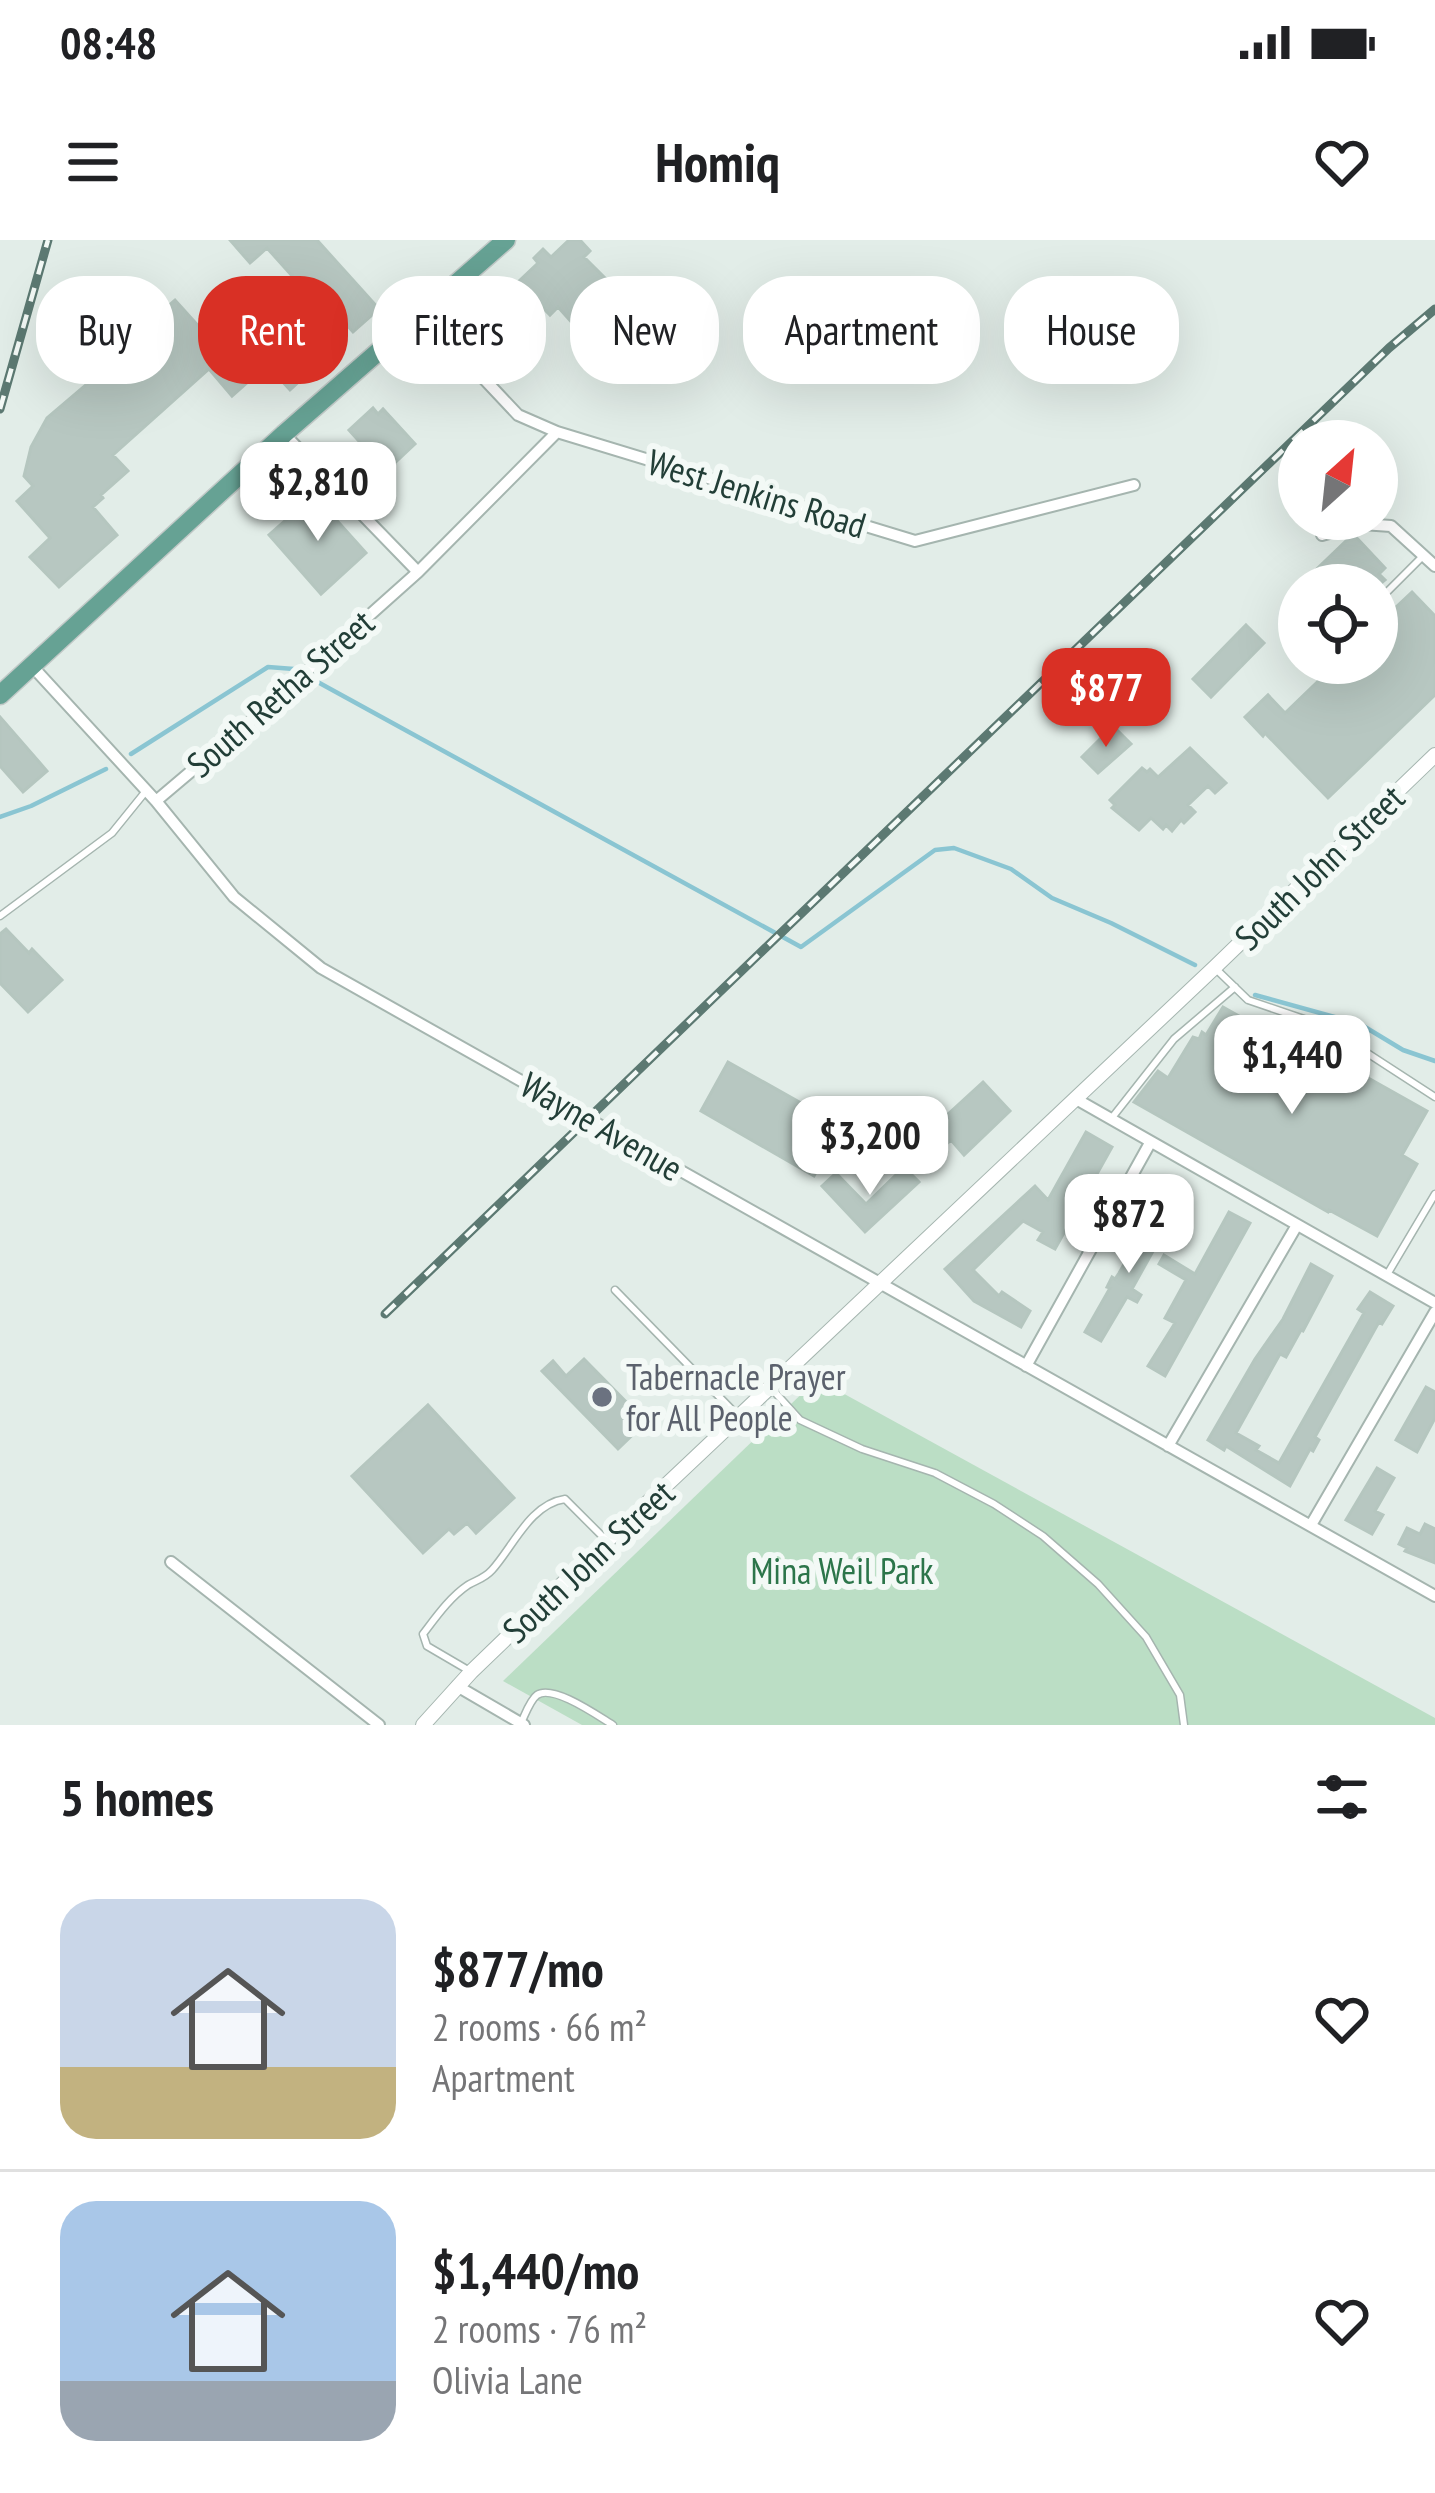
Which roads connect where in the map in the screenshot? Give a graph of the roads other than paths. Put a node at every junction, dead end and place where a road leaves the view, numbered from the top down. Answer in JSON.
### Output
{"nodes":[{"id":1,"x":506,"y":240,"type":"edge"},
{"id":2,"x":466,"y":276,"type":"edge"},
{"id":3,"x":372,"y":358,"type":"edge"},
{"id":4,"x":489,"y":384,"type":"edge"},
{"id":5,"x":557,"y":432,"type":"junction"},
{"id":6,"x":284,"y":434,"type":"junction"},
{"id":7,"x":1134,"y":485,"type":"dead end"},
{"id":8,"x":1398,"y":532,"type":"edge"},
{"id":9,"x":1424,"y":555,"type":"junction"},
{"id":10,"x":1435,"y":566,"type":"edge"},
{"id":11,"x":418,"y":572,"type":"junction"},
{"id":12,"x":1398,"y":581,"type":"edge"},
{"id":13,"x":32,"y":666,"type":"junction"},
{"id":14,"x":0,"y":695,"type":"edge"},
{"id":15,"x":1435,"y":755,"type":"edge"},
{"id":16,"x":151,"y":796,"type":"junction"},
{"id":17,"x":0,"y":916,"type":"edge"},
{"id":18,"x":1215,"y":967,"type":"junction"},
{"id":19,"x":1235,"y":987,"type":"junction"},
{"id":20,"x":1435,"y":1096,"type":"edge"},
{"id":21,"x":1076,"y":1099,"type":"junction"},
{"id":22,"x":1111,"y":1120,"type":"junction"},
{"id":23,"x":1150,"y":1143,"type":"junction"},
{"id":24,"x":1435,"y":1194,"type":"edge"},
{"id":25,"x":1297,"y":1225,"type":"junction"},
{"id":26,"x":1387,"y":1276,"type":"junction"},
{"id":27,"x":878,"y":1283,"type":"junction"},
{"id":28,"x":615,"y":1290,"type":"dead end"},
{"id":29,"x":1435,"y":1307,"type":"edge"},
{"id":30,"x":1026,"y":1366,"type":"junction"},
{"id":31,"x":771,"y":1388,"type":"junction"},
{"id":32,"x":740,"y":1418,"type":"junction"},
{"id":33,"x":1168,"y":1446,"type":"junction"},
{"id":34,"x":1311,"y":1526,"type":"junction"},
{"id":35,"x":607,"y":1541,"type":"junction"},
{"id":36,"x":171,"y":1562,"type":"dead end"},
{"id":37,"x":1435,"y":1596,"type":"edge"},
{"id":38,"x":471,"y":1672,"type":"junction"},
{"id":39,"x":457,"y":1686,"type":"junction"},
{"id":40,"x":522,"y":1724,"type":"edge"},
{"id":41,"x":379,"y":1725,"type":"edge"},
{"id":42,"x":423,"y":1725,"type":"edge"},
{"id":43,"x":613,"y":1725,"type":"edge"},
{"id":44,"x":1184,"y":1725,"type":"edge"}],
"edges":[{"from":1,"to":2,"type":"main road"},
{"from":3,"to":6,"type":"main road"},
{"from":4,"to":5,"type":"street","name":"West Jenkins Road"},
{"from":5,"to":7,"type":"street","name":"West Jenkins Road"},
{"from":5,"to":11,"type":"street","name":"South Retha Street"},
{"from":6,"to":11,"type":"street"},
{"from":6,"to":13,"type":"main road"},
{"from":8,"to":9,"type":"street"},
{"from":9,"to":10,"type":"street"},
{"from":9,"to":12,"type":"lane"},
{"from":11,"to":16,"type":"street","name":"South Retha Street"},
{"from":13,"to":14,"type":"main road"},
{"from":13,"to":16,"type":"street","name":"Wayne Avenue"},
{"from":15,"to":18,"type":"street","name":"South John Street"},
{"from":16,"to":17,"type":"lane"},
{"from":16,"to":27,"type":"street","name":"Wayne Avenue"},
{"from":18,"to":19,"type":"lane"},
{"from":18,"to":21,"type":"street","name":"South John Street"},
{"from":19,"to":20,"type":"lane"},
{"from":19,"to":22,"type":"lane"},
{"from":21,"to":22,"type":"street"},
{"from":21,"to":27,"type":"street","name":"South John Street"},
{"from":22,"to":23,"type":"street"},
{"from":23,"to":25,"type":"street"},
{"from":23,"to":30,"type":"street"},
{"from":24,"to":26,"type":"lane"},
{"from":25,"to":26,"type":"street"},
{"from":25,"to":33,"type":"street"},
{"from":26,"to":29,"type":"street"},
{"from":27,"to":30,"type":"street","name":"Wayne Avenue"},
{"from":27,"to":31,"type":"street","name":"South John Street"},
{"from":28,"to":32,"type":"lane"},
{"from":29,"to":34,"type":"street"},
{"from":30,"to":33,"type":"street","name":"Wayne Avenue"},
{"from":31,"to":32,"type":"street","name":"South John Street"},
{"from":31,"to":44,"type":"lane"},
{"from":32,"to":35,"type":"street","name":"South John Street"},
{"from":33,"to":34,"type":"street","name":"Wayne Avenue"},
{"from":34,"to":37,"type":"street","name":"Wayne Avenue"},
{"from":35,"to":38,"type":"street","name":"South John Street"},
{"from":35,"to":38,"type":"lane"},
{"from":36,"to":41,"type":"street"},
{"from":38,"to":39,"type":"street","name":"South John Street"},
{"from":39,"to":40,"type":"street"},
{"from":39,"to":42,"type":"street","name":"South John Street"},
{"from":40,"to":43,"type":"lane"}]}
